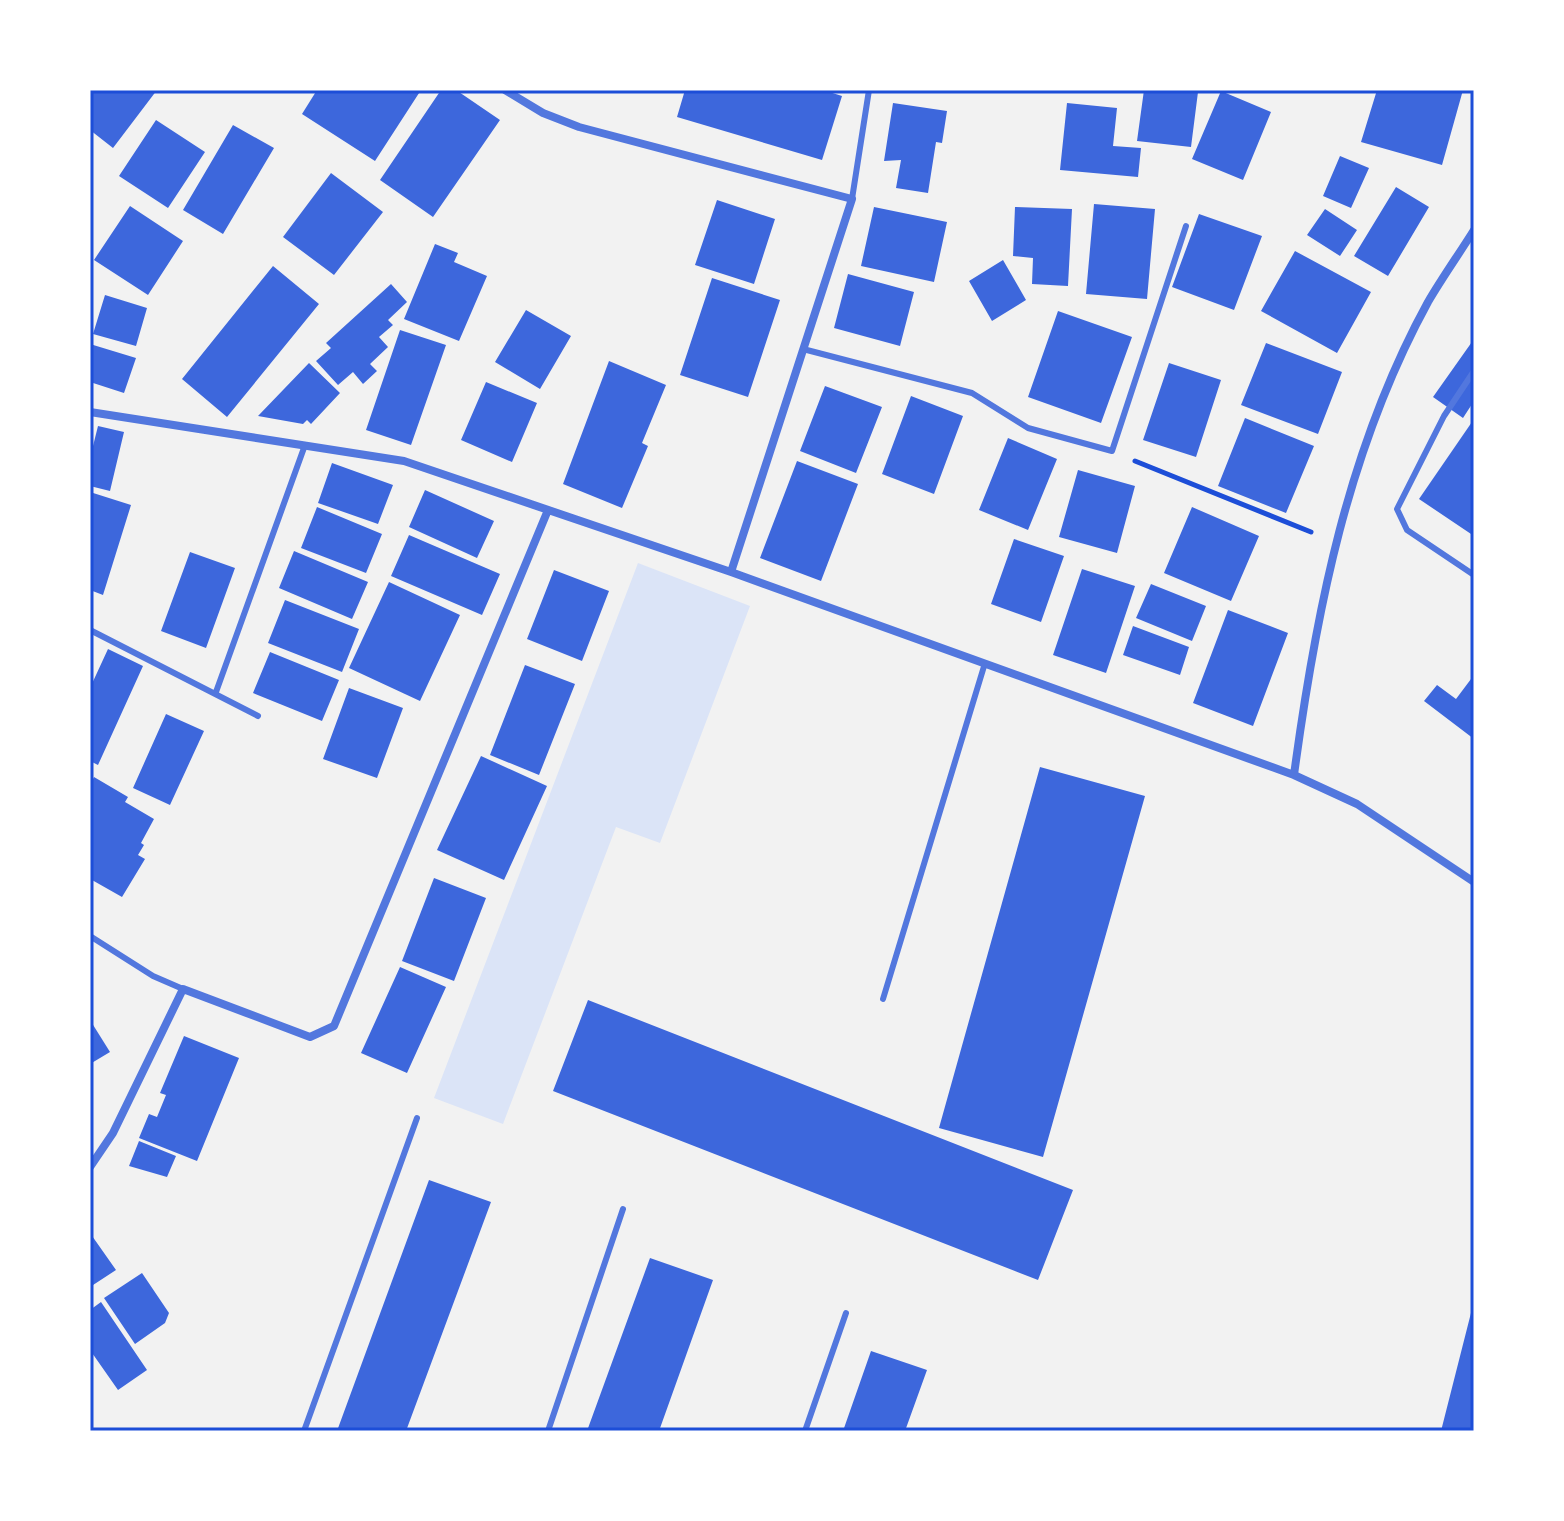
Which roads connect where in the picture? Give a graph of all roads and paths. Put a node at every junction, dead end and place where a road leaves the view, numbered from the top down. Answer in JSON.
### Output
{"nodes":[{"id":1,"x":505,"y":90,"type":"edge"},
{"id":2,"x":869,"y":90,"type":"edge"},
{"id":3,"x":852,"y":199,"type":"junction"},
{"id":4,"x":1186,"y":226,"type":"dead end"},
{"id":5,"x":1474,"y":230,"type":"edge"},
{"id":6,"x":803,"y":349,"type":"junction"},
{"id":7,"x":1474,"y":371,"type":"edge"},
{"id":8,"x":90,"y":412,"type":"edge"},
{"id":9,"x":305,"y":445,"type":"junction"},
{"id":10,"x":1112,"y":451,"type":"junction"},
{"id":11,"x":548,"y":510,"type":"junction"},
{"id":12,"x":1336,"y":543,"type":"junction"},
{"id":13,"x":731,"y":572,"type":"junction"},
{"id":14,"x":1474,"y":575,"type":"edge"},
{"id":15,"x":90,"y":630,"type":"edge"},
{"id":16,"x":985,"y":663,"type":"junction"},
{"id":17,"x":216,"y":692,"type":"junction"},
{"id":18,"x":258,"y":716,"type":"dead end"},
{"id":19,"x":1294,"y":775,"type":"junction"},
{"id":20,"x":1474,"y":882,"type":"edge"},
{"id":21,"x":90,"y":936,"type":"edge"},
{"id":22,"x":183,"y":989,"type":"junction"},
{"id":23,"x":883,"y":999,"type":"dead end"},
{"id":24,"x":417,"y":1118,"type":"dead end"},
{"id":25,"x":90,"y":1167,"type":"edge"},
{"id":26,"x":623,"y":1209,"type":"dead end"},
{"id":27,"x":846,"y":1313,"type":"dead end"},
{"id":28,"x":304,"y":1431,"type":"edge"},
{"id":29,"x":548,"y":1431,"type":"edge"},
{"id":30,"x":805,"y":1431,"type":"edge"}],
"edges":[{"from":1,"to":3,"type":"street"},
{"from":2,"to":3,"type":"lane"},
{"from":3,"to":6,"type":"street"},
{"from":4,"to":10,"type":"lane"},
{"from":5,"to":12,"type":"street"},
{"from":6,"to":10,"type":"lane"},
{"from":6,"to":13,"type":"street"},
{"from":7,"to":14,"type":"lane"},
{"from":8,"to":9,"type":"street"},
{"from":9,"to":11,"type":"street"},
{"from":9,"to":17,"type":"lane"},
{"from":10,"to":12,"type":"path"},
{"from":11,"to":13,"type":"street"},
{"from":11,"to":22,"type":"street"},
{"from":12,"to":19,"type":"street"},
{"from":13,"to":16,"type":"street"},
{"from":15,"to":17,"type":"lane"},
{"from":16,"to":19,"type":"street"},
{"from":16,"to":23,"type":"lane"},
{"from":17,"to":18,"type":"lane"},
{"from":19,"to":20,"type":"street"},
{"from":21,"to":22,"type":"lane"},
{"from":22,"to":25,"type":"street"},
{"from":24,"to":28,"type":"lane"},
{"from":26,"to":29,"type":"lane"},
{"from":27,"to":30,"type":"lane"}]}
